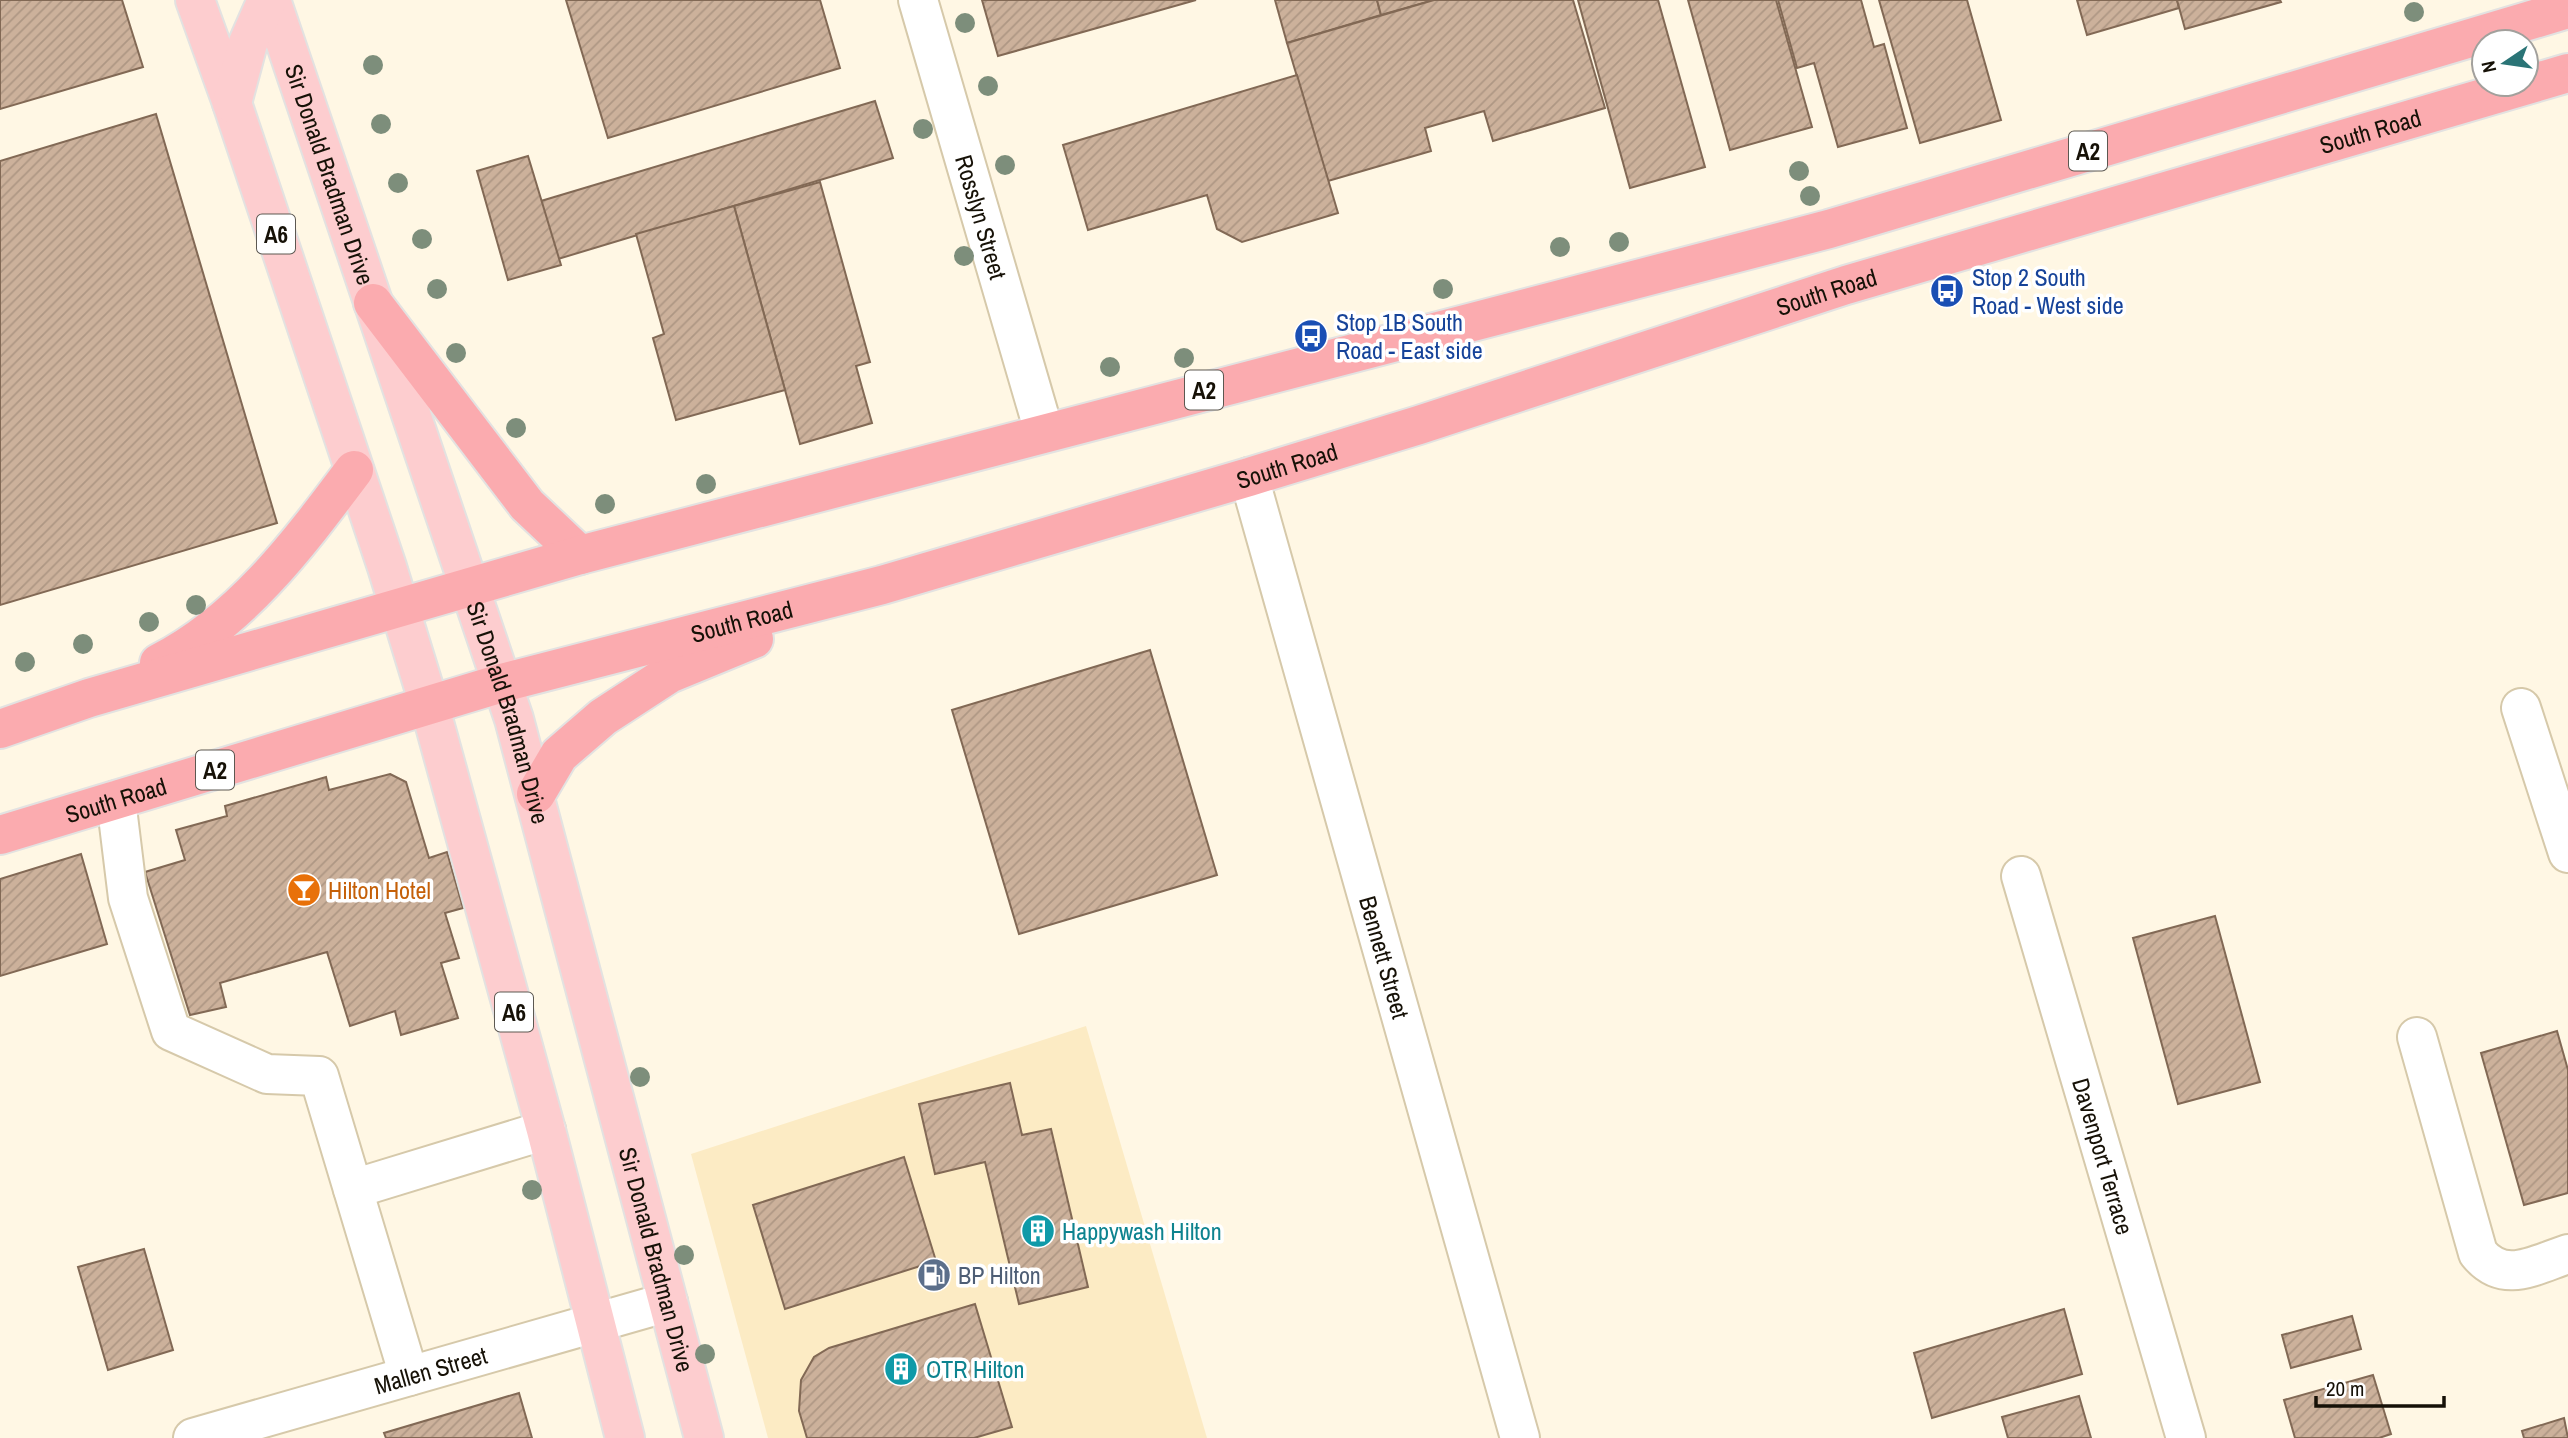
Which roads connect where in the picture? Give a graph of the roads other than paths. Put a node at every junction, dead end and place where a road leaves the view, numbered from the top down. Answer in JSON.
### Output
{"nodes":[{"id":1,"x":195,"y":0,"type":"edge"},
{"id":2,"x":269,"y":0,"type":"edge"},
{"id":3,"x":918,"y":0,"type":"edge"},
{"id":4,"x":2568,"y":9,"type":"edge"},
{"id":5,"x":2568,"y":73,"type":"edge"},
{"id":6,"x":232,"y":103,"type":"junction"},
{"id":7,"x":373,"y":303,"type":"junction"},
{"id":8,"x":1044,"y":432,"type":"junction"},
{"id":9,"x":354,"y":470,"type":"junction"},
{"id":10,"x":1249,"y":477,"type":"junction"},
{"id":11,"x":580,"y":555,"type":"junction"},
{"id":12,"x":882,"y":585,"type":"junction"},
{"id":13,"x":469,"y":589,"type":"junction"},
{"id":14,"x":400,"y":607,"type":"junction"},
{"id":15,"x":502,"y":683,"type":"junction"},
{"id":16,"x":89,"y":698,"type":"junction"},
{"id":17,"x":429,"y":704,"type":"junction"},
{"id":18,"x":2521,"y":708,"type":"dead end"},
{"id":19,"x":0,"y":729,"type":"edge"},
{"id":20,"x":536,"y":794,"type":"junction"},
{"id":21,"x":116,"y":800,"type":"junction"},
{"id":22,"x":0,"y":835,"type":"edge"},
{"id":23,"x":2568,"y":853,"type":"edge"},
{"id":24,"x":2021,"y":876,"type":"dead end"},
{"id":25,"x":2417,"y":1037,"type":"dead end"},
{"id":26,"x":546,"y":1130,"type":"junction"},
{"id":27,"x":353,"y":1189,"type":"junction"},
{"id":28,"x":2568,"y":1254,"type":"edge"},
{"id":29,"x":668,"y":1302,"type":"junction"},
{"id":30,"x":594,"y":1321,"type":"junction"},
{"id":31,"x":409,"y":1376,"type":"junction"},
{"id":32,"x":193,"y":1438,"type":"edge"},
{"id":33,"x":625,"y":1438,"type":"edge"},
{"id":34,"x":704,"y":1438,"type":"edge"},
{"id":35,"x":1520,"y":1438,"type":"edge"},
{"id":36,"x":2186,"y":1438,"type":"edge"}],
"edges":[{"from":1,"to":6,"type":"main road","number":"A6"},
{"from":2,"to":6,"type":"main road"},
{"from":2,"to":7,"type":"main road","name":"Sir Donald Bradman Drive"},
{"from":3,"to":8,"type":"street","name":"Rosslyn Street"},
{"from":4,"to":8,"type":"highway","number":"A2"},
{"from":5,"to":10,"type":"highway","name":"South Road","number":"A2"},
{"from":6,"to":9,"type":"main road","number":"A6"},
{"from":7,"to":11,"type":"highway"},
{"from":7,"to":13,"type":"main road","name":"Sir Donald Bradman Drive"},
{"from":8,"to":11,"type":"highway","number":"A2"},
{"from":9,"to":14,"type":"main road","number":"A6"},
{"from":9,"to":16,"type":"highway"},
{"from":10,"to":12,"type":"highway","name":"South Road","number":"A2"},
{"from":10,"to":35,"type":"street","name":"Bennett Street"},
{"from":11,"to":13,"type":"highway","number":"A2"},
{"from":12,"to":15,"type":"highway","name":"South Road","number":"A2"},
{"from":12,"to":20,"type":"highway"},
{"from":13,"to":14,"type":"highway","number":"A2"},
{"from":13,"to":15,"type":"main road","name":"Sir Donald Bradman Drive"},
{"from":14,"to":16,"type":"highway","number":"A2"},
{"from":14,"to":17,"type":"main road","number":"A6"},
{"from":15,"to":17,"type":"highway","name":"South Road","number":"A2"},
{"from":15,"to":20,"type":"main road","name":"Sir Donald Bradman Drive"},
{"from":16,"to":19,"type":"highway","number":"A2"},
{"from":17,"to":21,"type":"highway","name":"South Road","number":"A2"},
{"from":17,"to":26,"type":"main road","number":"A6"},
{"from":18,"to":23,"type":"street"},
{"from":20,"to":29,"type":"main road","name":"Sir Donald Bradman Drive"},
{"from":21,"to":22,"type":"highway","name":"South Road","number":"A2"},
{"from":21,"to":27,"type":"street"},
{"from":24,"to":36,"type":"street","name":"Davenport Terrace"},
{"from":25,"to":28,"type":"street"},
{"from":26,"to":27,"type":"street"},
{"from":26,"to":30,"type":"main road","number":"A6"},
{"from":27,"to":31,"type":"street"},
{"from":29,"to":30,"type":"street","name":"Mallen Street"},
{"from":29,"to":34,"type":"main road","name":"Sir Donald Bradman Drive"},
{"from":30,"to":31,"type":"street","name":"Mallen Street"},
{"from":30,"to":33,"type":"main road","number":"A6"},
{"from":31,"to":32,"type":"street","name":"Mallen Street"}]}
